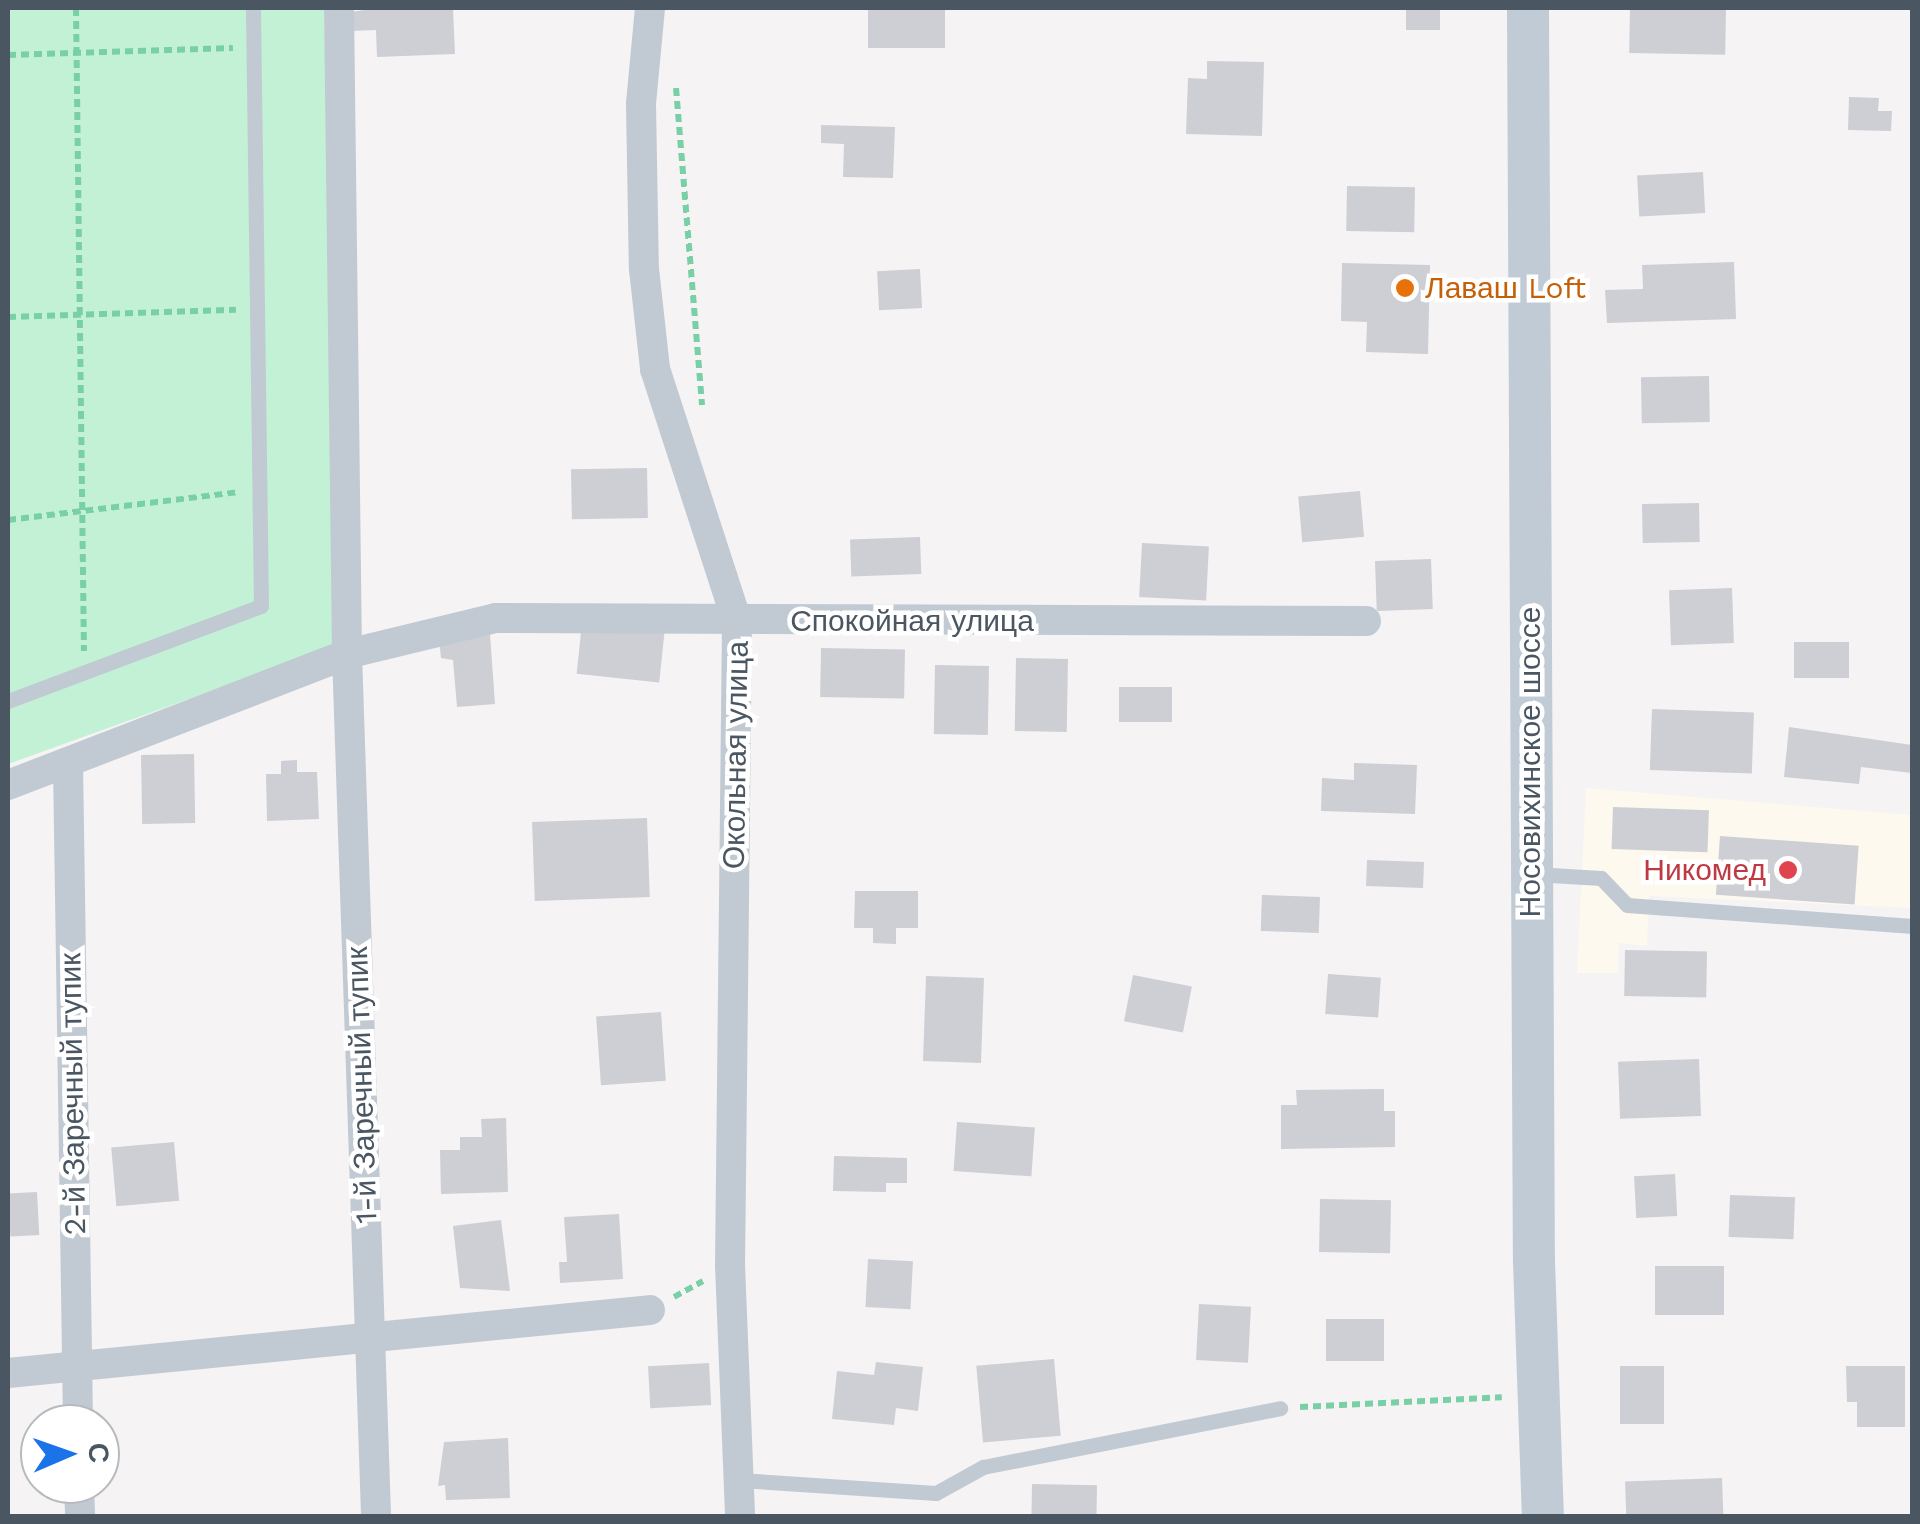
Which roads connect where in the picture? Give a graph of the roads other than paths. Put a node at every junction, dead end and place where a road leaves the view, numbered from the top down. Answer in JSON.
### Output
{"nodes":[{"id":1,"x":253,"y":8,"type":"edge"},
{"id":2,"x":339,"y":8,"type":"edge"},
{"id":3,"x":650,"y":8,"type":"edge"},
{"id":4,"x":1528,"y":8,"type":"edge"},
{"id":5,"x":1366,"y":621,"type":"dead end"},
{"id":6,"x":737,"y":622,"type":"junction"},
{"id":7,"x":348,"y":654,"type":"junction"},
{"id":8,"x":8,"y":701,"type":"edge"},
{"id":9,"x":68,"y":764,"type":"junction"},
{"id":10,"x":8,"y":785,"type":"edge"},
{"id":11,"x":1530,"y":873,"type":"junction"},
{"id":12,"x":1897,"y":907,"type":"dead end"},
{"id":13,"x":1905,"y":926,"type":"edge"},
{"id":14,"x":650,"y":1310,"type":"road end"},
{"id":15,"x":371,"y":1338,"type":"junction"},
{"id":16,"x":77,"y":1366,"type":"junction"},
{"id":17,"x":8,"y":1374,"type":"edge"},
{"id":18,"x":78,"y":1404,"type":"edge"},
{"id":19,"x":1280,"y":1408,"type":"road end"},
{"id":20,"x":740,"y":1480,"type":"junction"},
{"id":21,"x":376,"y":1516,"type":"edge"},
{"id":22,"x":740,"y":1516,"type":"edge"},
{"id":23,"x":1543,"y":1516,"type":"edge"}],
"edges":[{"from":1,"to":8,"type":"lane"},
{"from":2,"to":7,"type":"street","name":"1-й Заречный тупик"},
{"from":3,"to":6,"type":"street","name":"Окольная улица"},
{"from":4,"to":11,"type":"main road","name":"Носовихинское шоссе"},
{"from":5,"to":6,"type":"street","name":"Спокойная улица"},
{"from":6,"to":7,"type":"street","name":"Спокойная улица"},
{"from":6,"to":20,"type":"street","name":"Окольная улица"},
{"from":7,"to":9,"type":"street","name":"Спокойная улица"},
{"from":7,"to":15,"type":"street","name":"1-й Заречный тупик"},
{"from":9,"to":10,"type":"street","name":"Спокойная улица"},
{"from":9,"to":16,"type":"street","name":"2-й Заречный тупик"},
{"from":11,"to":13,"type":"lane"},
{"from":11,"to":23,"type":"main road","name":"Носовихинское шоссе"},
{"from":12,"to":13,"type":"lane"},
{"from":14,"to":15,"type":"street"},
{"from":15,"to":16,"type":"street"},
{"from":15,"to":21,"type":"street","name":"1-й Заречный тупик"},
{"from":16,"to":17,"type":"street"},
{"from":16,"to":18,"type":"street","name":"2-й Заречный тупик"},
{"from":19,"to":20,"type":"lane"},
{"from":20,"to":22,"type":"street","name":"Окольная улица"}]}
